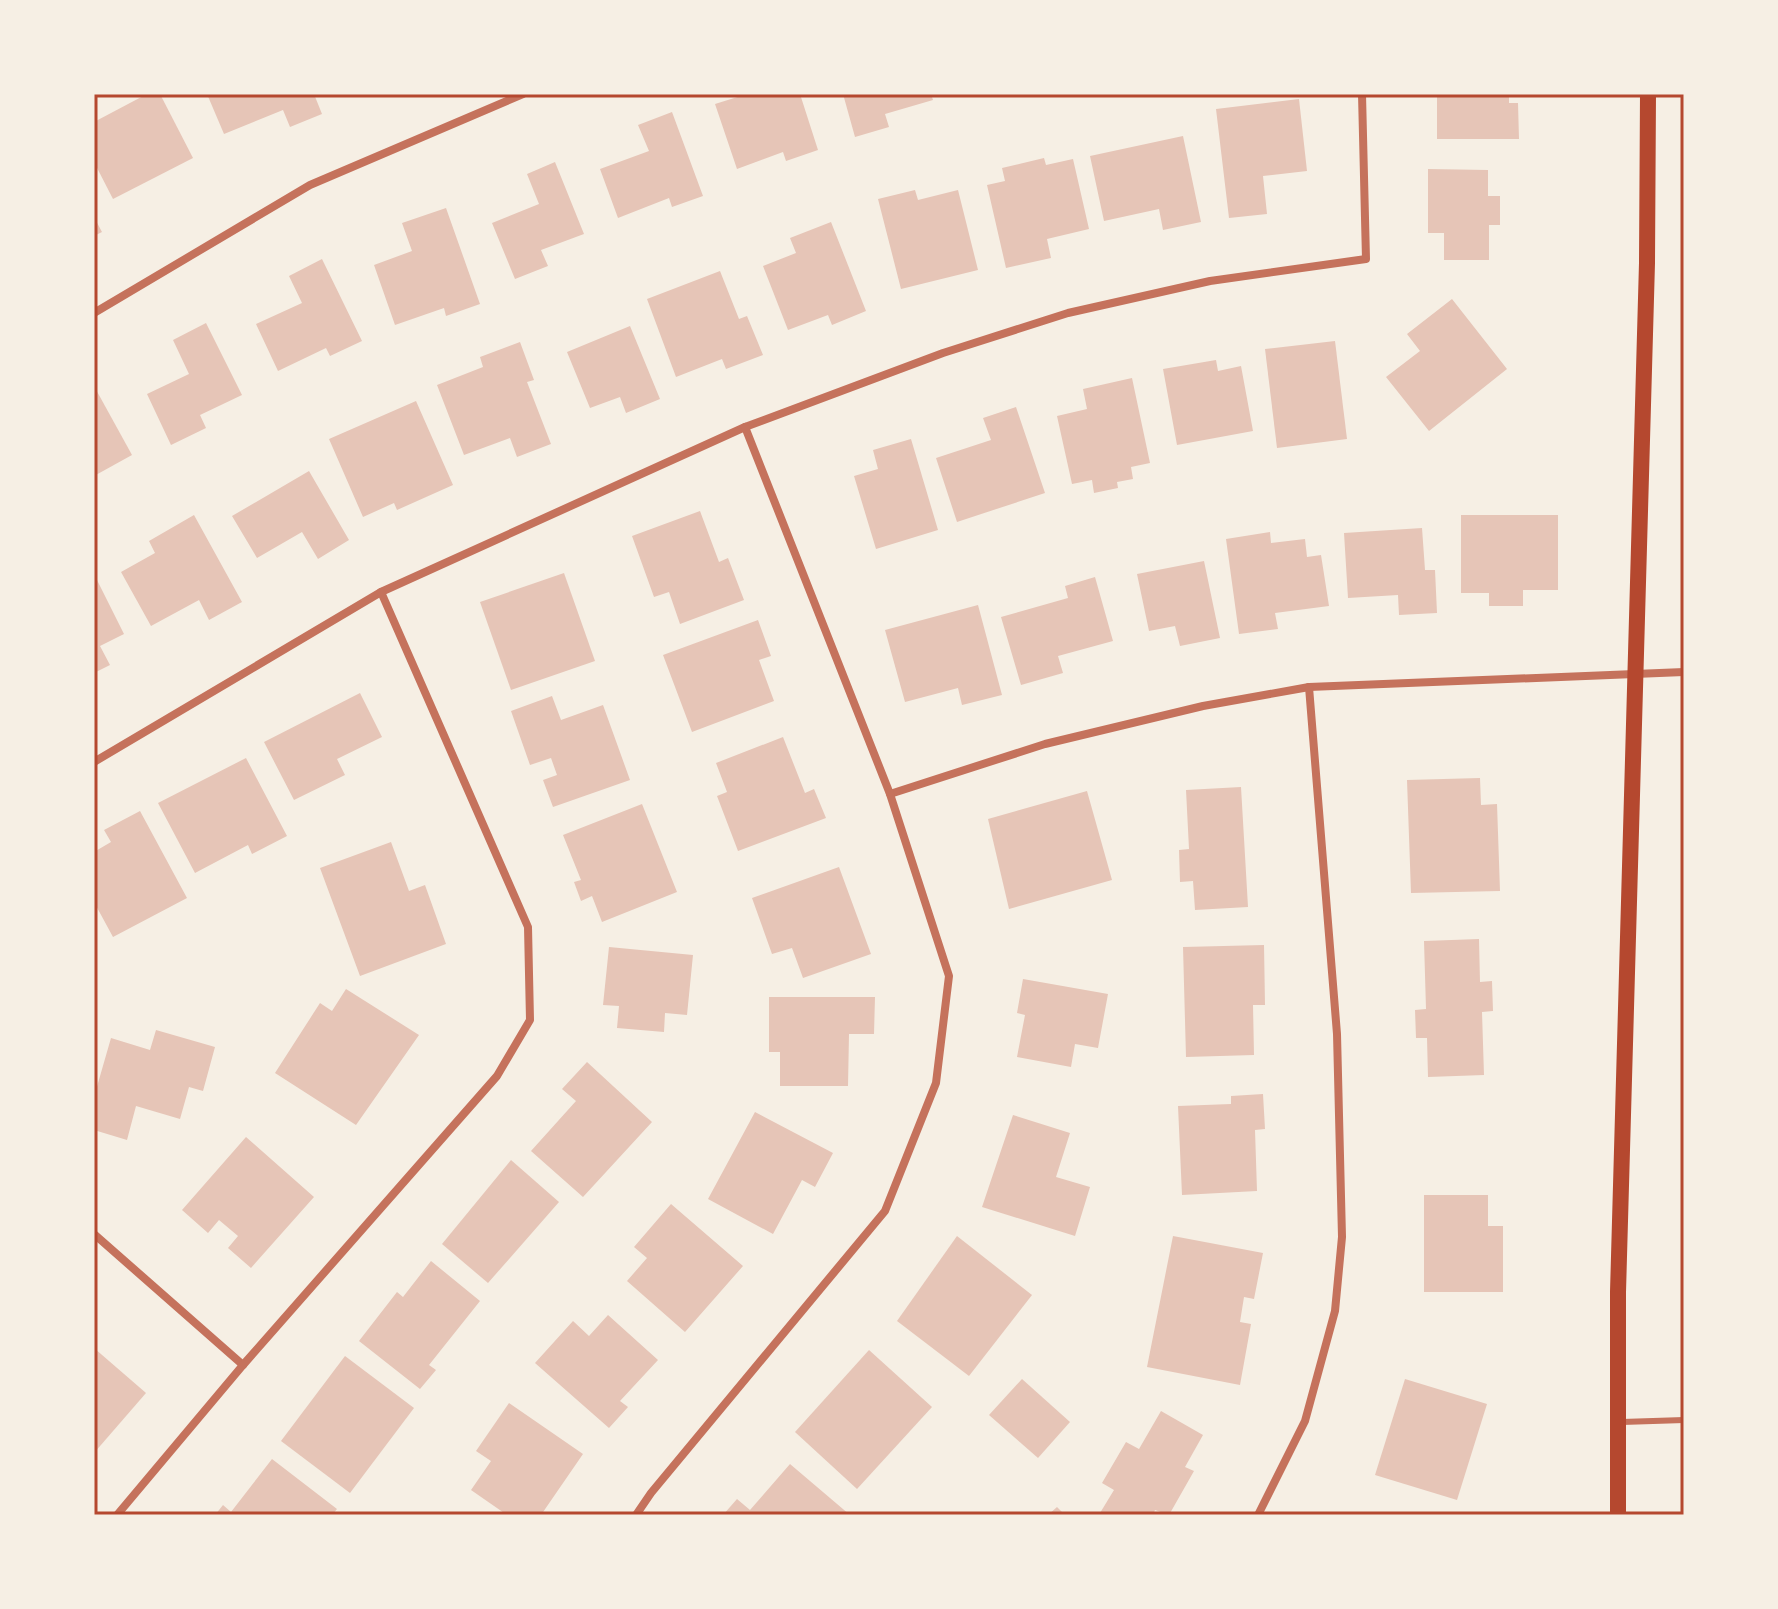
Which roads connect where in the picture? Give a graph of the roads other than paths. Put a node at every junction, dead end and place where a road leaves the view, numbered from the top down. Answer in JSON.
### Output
{"nodes":[{"id":1,"x":523,"y":94,"type":"edge"},
{"id":2,"x":1362,"y":94,"type":"edge"},
{"id":3,"x":1648,"y":94,"type":"edge"},
{"id":4,"x":94,"y":313,"type":"edge"},
{"id":5,"x":745,"y":427,"type":"junction"},
{"id":6,"x":381,"y":592,"type":"junction"},
{"id":7,"x":1684,"y":672,"type":"edge"},
{"id":8,"x":1635,"y":673,"type":"junction"},
{"id":9,"x":1309,"y":687,"type":"junction"},
{"id":10,"x":94,"y":762,"type":"edge"},
{"id":11,"x":890,"y":794,"type":"junction"},
{"id":12,"x":94,"y":1234,"type":"edge"},
{"id":13,"x":243,"y":1365,"type":"junction"},
{"id":14,"x":1684,"y":1420,"type":"edge"},
{"id":15,"x":1618,"y":1422,"type":"junction"},
{"id":16,"x":117,"y":1515,"type":"edge"},
{"id":17,"x":636,"y":1515,"type":"edge"},
{"id":18,"x":1258,"y":1515,"type":"edge"},
{"id":19,"x":1618,"y":1515,"type":"edge"}],
"edges":[{"from":1,"to":4,"type":"street"},
{"from":2,"to":5,"type":"street"},
{"from":3,"to":8,"type":"main road"},
{"from":5,"to":6,"type":"street"},
{"from":5,"to":11,"type":"street"},
{"from":6,"to":10,"type":"street"},
{"from":6,"to":13,"type":"street"},
{"from":7,"to":8,"type":"street"},
{"from":8,"to":9,"type":"street"},
{"from":8,"to":15,"type":"main road"},
{"from":9,"to":11,"type":"street"},
{"from":9,"to":18,"type":"street"},
{"from":11,"to":17,"type":"street"},
{"from":12,"to":13,"type":"street"},
{"from":13,"to":16,"type":"street"},
{"from":14,"to":15,"type":"lane"},
{"from":15,"to":19,"type":"main road"}]}
